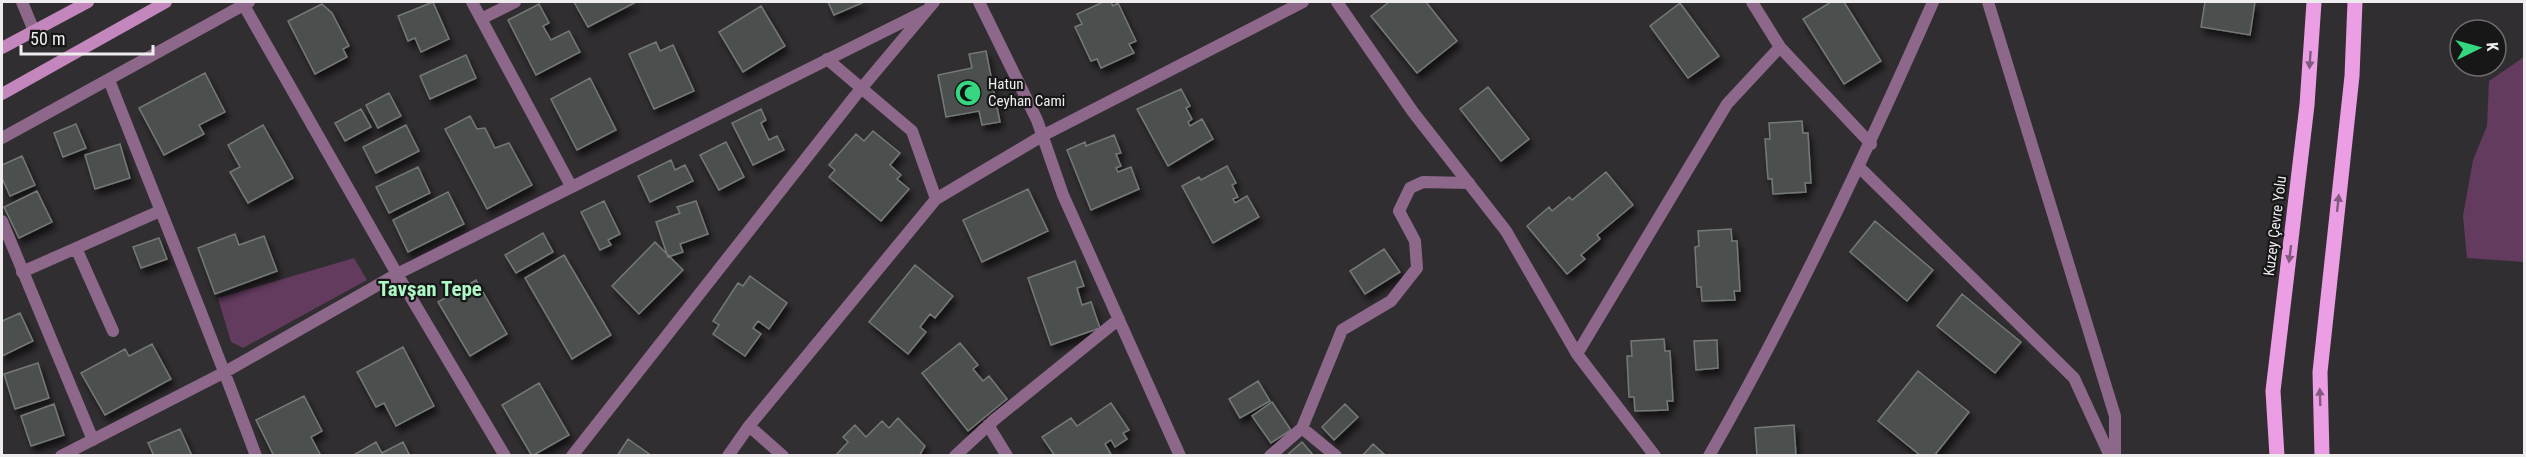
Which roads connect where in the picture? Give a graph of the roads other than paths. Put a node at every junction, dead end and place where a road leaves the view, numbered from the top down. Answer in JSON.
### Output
{"nodes":[{"id":1,"x":22,"y":2,"type":"edge"},
{"id":2,"x":88,"y":2,"type":"edge"},
{"id":3,"x":166,"y":2,"type":"edge"},
{"id":4,"x":472,"y":2,"type":"edge"},
{"id":5,"x":515,"y":2,"type":"edge"},
{"id":6,"x":934,"y":2,"type":"edge"},
{"id":7,"x":979,"y":2,"type":"edge"},
{"id":8,"x":1303,"y":2,"type":"edge"},
{"id":9,"x":1337,"y":2,"type":"edge"},
{"id":10,"x":1752,"y":2,"type":"edge"},
{"id":11,"x":1932,"y":2,"type":"edge"},
{"id":12,"x":1988,"y":2,"type":"edge"},
{"id":13,"x":2314,"y":2,"type":"edge"},
{"id":14,"x":2355,"y":2,"type":"edge"},
{"id":15,"x":245,"y":3,"type":"edge"},
{"id":16,"x":924,"y":11,"type":"junction"},
{"id":17,"x":481,"y":19,"type":"junction"},
{"id":18,"x":34,"y":31,"type":"junction"},
{"id":19,"x":1780,"y":47,"type":"junction"},
{"id":20,"x":2,"y":48,"type":"edge"},
{"id":21,"x":827,"y":59,"type":"junction"},
{"id":22,"x":110,"y":80,"type":"junction"},
{"id":23,"x":861,"y":88,"type":"junction"},
{"id":24,"x":2,"y":94,"type":"edge"},
{"id":25,"x":1042,"y":136,"type":"junction"},
{"id":26,"x":2,"y":138,"type":"edge"},
{"id":27,"x":1871,"y":144,"type":"junction"},
{"id":28,"x":1859,"y":166,"type":"junction"},
{"id":29,"x":1469,"y":183,"type":"junction"},
{"id":30,"x":571,"y":186,"type":"junction"},
{"id":31,"x":936,"y":199,"type":"junction"},
{"id":32,"x":160,"y":211,"type":"junction"},
{"id":33,"x":2,"y":221,"type":"edge"},
{"id":34,"x":76,"y":248,"type":"junction"},
{"id":35,"x":22,"y":272,"type":"junction"},
{"id":36,"x":397,"y":274,"type":"junction"},
{"id":37,"x":1119,"y":319,"type":"junction"},
{"id":38,"x":113,"y":331,"type":"dead end"},
{"id":39,"x":1576,"y":354,"type":"junction"},
{"id":40,"x":225,"y":372,"type":"junction"},
{"id":41,"x":988,"y":425,"type":"junction"},
{"id":42,"x":749,"y":426,"type":"junction"},
{"id":43,"x":1302,"y":428,"type":"junction"},
{"id":44,"x":93,"y":440,"type":"junction"},
{"id":45,"x":499,"y":454,"type":"edge"},
{"id":46,"x":61,"y":456,"type":"edge"},
{"id":47,"x":256,"y":456,"type":"edge"},
{"id":48,"x":572,"y":456,"type":"edge"},
{"id":49,"x":728,"y":456,"type":"edge"},
{"id":50,"x":783,"y":456,"type":"edge"},
{"id":51,"x":955,"y":456,"type":"edge"},
{"id":52,"x":1007,"y":456,"type":"edge"},
{"id":53,"x":1180,"y":456,"type":"edge"},
{"id":54,"x":1270,"y":456,"type":"edge"},
{"id":55,"x":1336,"y":456,"type":"edge"},
{"id":56,"x":1655,"y":456,"type":"edge"},
{"id":57,"x":1709,"y":456,"type":"edge"},
{"id":58,"x":2110,"y":456,"type":"edge"},
{"id":59,"x":2115,"y":456,"type":"edge"},
{"id":60,"x":2277,"y":456,"type":"edge"},
{"id":61,"x":2322,"y":456,"type":"edge"}],
"edges":[{"from":1,"to":18,"type":"street"},
{"from":2,"to":18,"type":"street"},
{"from":3,"to":24,"type":"street"},
{"from":4,"to":17,"type":"street"},
{"from":5,"to":17,"type":"street"},
{"from":6,"to":16,"type":"street"},
{"from":7,"to":25,"type":"street"},
{"from":8,"to":25,"type":"street"},
{"from":9,"to":29,"type":"street"},
{"from":10,"to":19,"type":"street"},
{"from":11,"to":27,"type":"street"},
{"from":12,"to":59,"type":"street"},
{"from":13,"to":60,"type":"main road","name":"Kuzey Çevre Yolu","one_way":true},
{"from":61,"to":14,"type":"main road","one_way":true},
{"from":15,"to":22,"type":"street"},
{"from":15,"to":36,"type":"street"},
{"from":16,"to":21,"type":"street"},
{"from":16,"to":23,"type":"street"},
{"from":17,"to":30,"type":"street"},
{"from":18,"to":20,"type":"street"},
{"from":19,"to":27,"type":"street"},
{"from":19,"to":39,"type":"street"},
{"from":21,"to":23,"type":"street"},
{"from":21,"to":30,"type":"street"},
{"from":22,"to":26,"type":"street"},
{"from":22,"to":32,"type":"street"},
{"from":23,"to":31,"type":"street"},
{"from":23,"to":48,"type":"street"},
{"from":25,"to":31,"type":"street"},
{"from":25,"to":37,"type":"street"},
{"from":27,"to":28,"type":"street"},
{"from":28,"to":57,"type":"street"},
{"from":28,"to":58,"type":"street"},
{"from":29,"to":39,"type":"street"},
{"from":29,"to":43,"type":"street"},
{"from":30,"to":36,"type":"street"},
{"from":31,"to":42,"type":"street"},
{"from":32,"to":34,"type":"street"},
{"from":32,"to":40,"type":"street"},
{"from":33,"to":35,"type":"street"},
{"from":34,"to":35,"type":"street"},
{"from":34,"to":38,"type":"street"},
{"from":35,"to":44,"type":"street"},
{"from":36,"to":40,"type":"street"},
{"from":36,"to":45,"type":"street"},
{"from":37,"to":41,"type":"street"},
{"from":37,"to":53,"type":"street"},
{"from":39,"to":56,"type":"street"},
{"from":40,"to":44,"type":"street"},
{"from":40,"to":47,"type":"street"},
{"from":41,"to":51,"type":"street"},
{"from":41,"to":52,"type":"street"},
{"from":42,"to":49,"type":"street"},
{"from":42,"to":50,"type":"street"},
{"from":43,"to":54,"type":"street"},
{"from":43,"to":55,"type":"street"},
{"from":44,"to":46,"type":"street"}]}
